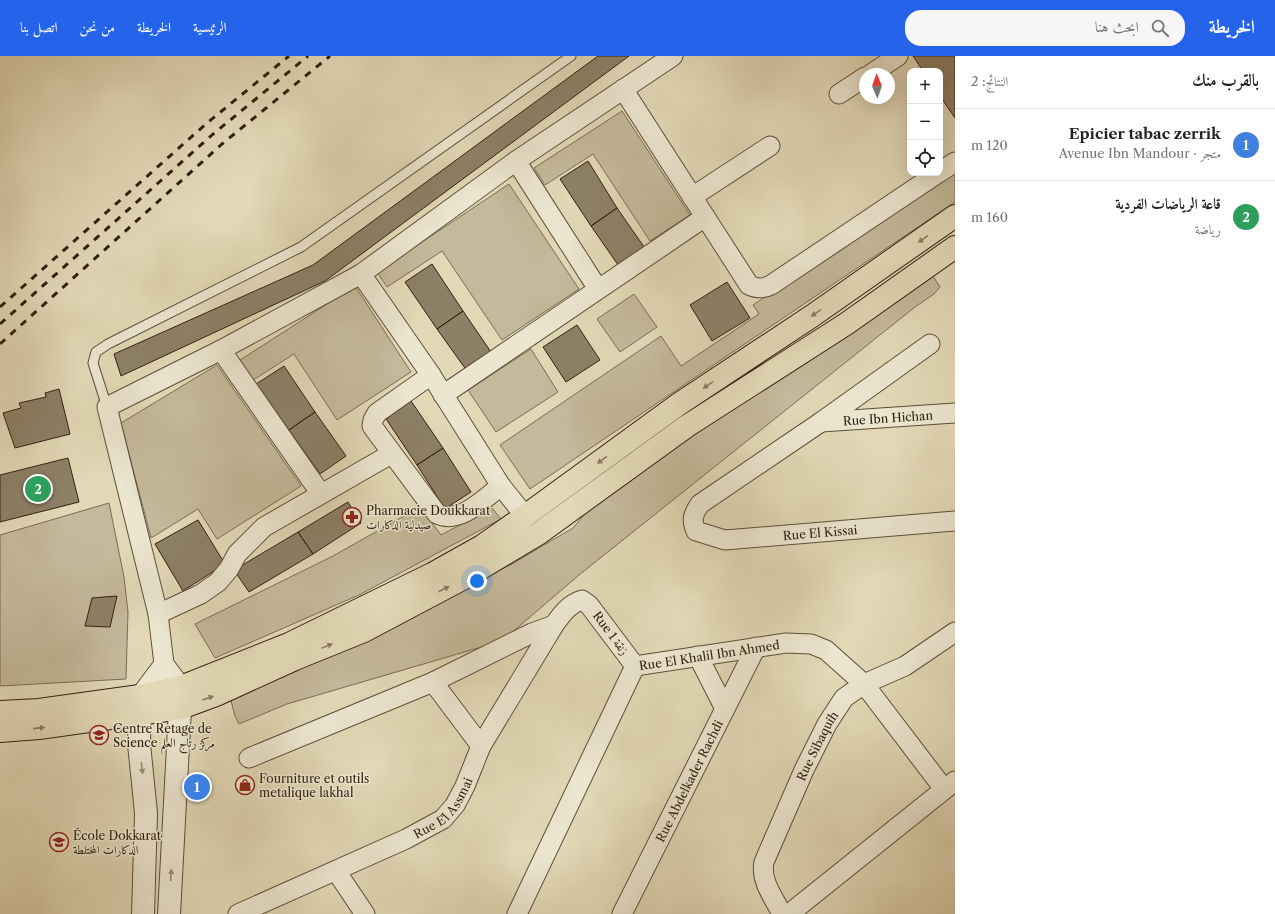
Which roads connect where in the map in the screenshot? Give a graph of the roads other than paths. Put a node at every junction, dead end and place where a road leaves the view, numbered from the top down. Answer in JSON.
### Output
{"nodes":[{"id":1,"x":571,"y":56,"type":"edge"},
{"id":2,"x":898,"y":56,"type":"edge"},
{"id":3,"x":667,"y":57,"type":"edge"},
{"id":4,"x":879,"y":68,"type":"edge"},
{"id":5,"x":859,"y":82,"type":"edge"},
{"id":6,"x":623,"y":89,"type":"junction"},
{"id":7,"x":839,"y":94,"type":"dead end"},
{"id":8,"x":770,"y":146,"type":"dead end"},
{"id":9,"x":516,"y":161,"type":"junction"},
{"id":10,"x":955,"y":162,"type":"edge"},
{"id":11,"x":943,"y":170,"type":"edge"},
{"id":12,"x":933,"y":176,"type":"edge"},
{"id":13,"x":692,"y":197,"type":"junction"},
{"id":14,"x":705,"y":216,"type":"junction"},
{"id":15,"x":955,"y":216,"type":"edge"},
{"id":16,"x":954,"y":249,"type":"edge"},
{"id":17,"x":361,"y":274,"type":"junction"},
{"id":18,"x":598,"y":289,"type":"junction"},
{"id":19,"x":930,"y":344,"type":"dead end"},
{"id":20,"x":221,"y":350,"type":"junction"},
{"id":21,"x":431,"y":375,"type":"junction"},
{"id":22,"x":443,"y":395,"type":"junction"},
{"id":23,"x":107,"y":407,"type":"junction"},
{"id":24,"x":955,"y":412,"type":"edge"},
{"id":25,"x":822,"y":422,"type":"junction"},
{"id":26,"x":392,"y":454,"type":"junction"},
{"id":27,"x":501,"y":486,"type":"junction"},
{"id":28,"x":321,"y":494,"type":"junction"},
{"id":29,"x":525,"y":516,"type":"junction"},
{"id":30,"x":955,"y":521,"type":"edge"},
{"id":31,"x":158,"y":614,"type":"junction"},
{"id":32,"x":560,"y":618,"type":"junction"},
{"id":33,"x":955,"y":632,"type":"edge"},
{"id":34,"x":756,"y":647,"type":"junction"},
{"id":35,"x":698,"y":656,"type":"junction"},
{"id":36,"x":164,"y":664,"type":"junction"},
{"id":37,"x":635,"y":666,"type":"junction"},
{"id":38,"x":432,"y":682,"type":"junction"},
{"id":39,"x":864,"y":684,"type":"junction"},
{"id":40,"x":181,"y":697,"type":"junction"},
{"id":41,"x":140,"y":705,"type":"junction"},
{"id":42,"x":725,"y":709,"type":"junction"},
{"id":43,"x":0,"y":712,"type":"edge"},
{"id":44,"x":0,"y":731,"type":"edge"},
{"id":45,"x":481,"y":746,"type":"junction"},
{"id":46,"x":249,"y":758,"type":"dead end"},
{"id":47,"x":949,"y":785,"type":"edge"},
{"id":48,"x":336,"y":871,"type":"junction"},
{"id":49,"x":143,"y":914,"type":"edge"},
{"id":50,"x":169,"y":914,"type":"edge"},
{"id":51,"x":238,"y":914,"type":"edge"},
{"id":52,"x":365,"y":914,"type":"edge"},
{"id":53,"x":517,"y":914,"type":"edge"},
{"id":54,"x":622,"y":914,"type":"edge"},
{"id":55,"x":782,"y":914,"type":"edge"},
{"id":56,"x":789,"y":914,"type":"edge"}],
"edges":[{"from":1,"to":23,"type":"lane"},
{"from":2,"to":4,"type":"street"},
{"from":3,"to":6,"type":"street"},
{"from":5,"to":7,"type":"street"},
{"from":6,"to":9,"type":"street"},
{"from":6,"to":13,"type":"street"},
{"from":8,"to":13,"type":"street"},
{"from":9,"to":17,"type":"street"},
{"from":9,"to":18,"type":"street"},
{"from":10,"to":11,"type":"street"},
{"from":12,"to":14,"type":"street"},
{"from":13,"to":14,"type":"street"},
{"from":14,"to":18,"type":"street"},
{"from":15,"to":29,"type":"main road","one_way":true},
{"from":40,"to":16,"type":"main road","one_way":true},
{"from":17,"to":20,"type":"street"},
{"from":17,"to":21,"type":"street"},
{"from":18,"to":22,"type":"street"},
{"from":19,"to":25,"type":"street"},
{"from":20,"to":23,"type":"street"},
{"from":20,"to":28,"type":"street"},
{"from":21,"to":22,"type":"street"},
{"from":21,"to":26,"type":"street"},
{"from":22,"to":27,"type":"street"},
{"from":23,"to":31,"type":"street"},
{"from":24,"to":25,"type":"street","name":"Rue Ibn Hichan"},
{"from":25,"to":30,"type":"street","name":"Rue El Kissai"},
{"from":26,"to":27,"type":"street"},
{"from":26,"to":28,"type":"street"},
{"from":27,"to":29,"type":"street"},
{"from":28,"to":31,"type":"street"},
{"from":29,"to":40,"type":"main road"},
{"from":31,"to":36,"type":"street"},
{"from":32,"to":37,"type":"street","name":"Rue 1 زنقة"},
{"from":32,"to":38,"type":"street"},
{"from":32,"to":45,"type":"street","name":"Rue El Assmai"},
{"from":33,"to":39,"type":"street","name":"Rue Sibaquih"},
{"from":34,"to":35,"type":"street","name":"Rue El Khalil Ibn Ahmed"},
{"from":34,"to":39,"type":"street","name":"Rue El Khalil Ibn Ahmed"},
{"from":34,"to":42,"type":"street","name":"Rue Abdelkader Rachdi"},
{"from":35,"to":37,"type":"street","name":"Rue El Khalil Ibn Ahmed"},
{"from":35,"to":42,"type":"street"},
{"from":36,"to":40,"type":"street"},
{"from":36,"to":41,"type":"street"},
{"from":37,"to":53,"type":"street","name":"Rue El Khalil Ibn Ahmed"},
{"from":38,"to":45,"type":"street"},
{"from":38,"to":46,"type":"street"},
{"from":39,"to":47,"type":"street","name":"Rue El Khalil Ibn Ahmed"},
{"from":39,"to":55,"type":"street","name":"Rue Sibaquih"},
{"from":40,"to":41,"type":"main road"},
{"from":50,"to":40,"type":"street","one_way":true},
{"from":41,"to":43,"type":"main road"},
{"from":44,"to":41,"type":"main road","one_way":true},
{"from":41,"to":49,"type":"street","one_way":true},
{"from":42,"to":54,"type":"street","name":"Rue Abdelkader Rachdi"},
{"from":45,"to":48,"type":"street","name":"Rue El Assmai"},
{"from":47,"to":56,"type":"street"},
{"from":48,"to":51,"type":"street","name":"Rue El Assmai"},
{"from":48,"to":52,"type":"street"}]}
